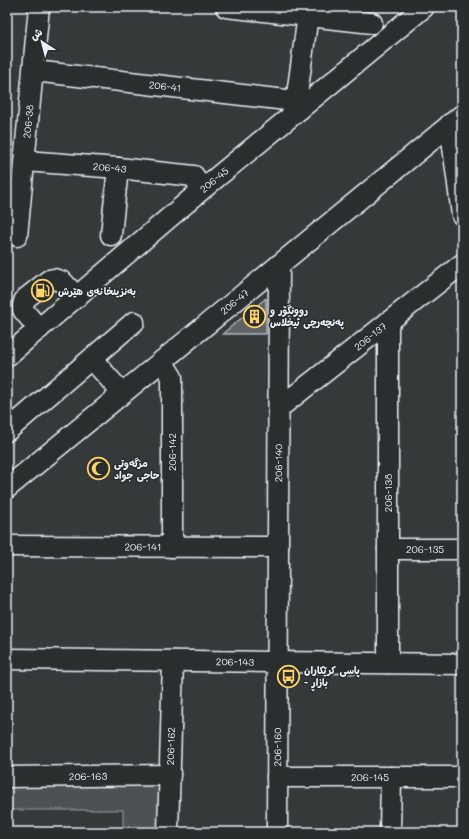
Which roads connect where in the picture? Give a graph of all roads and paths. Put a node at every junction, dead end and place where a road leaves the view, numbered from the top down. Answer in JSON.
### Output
{"nodes":[{"id":1,"x":39,"y":7,"type":"edge"},
{"id":2,"x":226,"y":7,"type":"edge"},
{"id":3,"x":424,"y":7,"type":"edge"},
{"id":4,"x":308,"y":16,"type":"junction"},
{"id":5,"x":372,"y":23,"type":"dead end"},
{"id":6,"x":34,"y":70,"type":"junction"},
{"id":7,"x":298,"y":106,"type":"junction"},
{"id":8,"x":456,"y":119,"type":"edge"},
{"id":9,"x":25,"y":161,"type":"junction"},
{"id":10,"x":118,"y":168,"type":"junction"},
{"id":11,"x":200,"y":181,"type":"junction"},
{"id":12,"x":462,"y":215,"type":"edge"},
{"id":13,"x":111,"y":235,"type":"dead end"},
{"id":14,"x":17,"y":236,"type":"dead end"},
{"id":15,"x":462,"y":264,"type":"edge"},
{"id":16,"x":279,"y":265,"type":"junction"},
{"id":17,"x":77,"y":297,"type":"junction"},
{"id":18,"x":134,"y":322,"type":"dead end"},
{"id":19,"x":388,"y":322,"type":"junction"},
{"id":20,"x":39,"y":329,"type":"junction"},
{"id":21,"x":7,"y":356,"type":"edge"},
{"id":22,"x":92,"y":359,"type":"junction"},
{"id":23,"x":162,"y":361,"type":"junction"},
{"id":24,"x":122,"y":393,"type":"junction"},
{"id":25,"x":279,"y":408,"type":"junction"},
{"id":26,"x":7,"y":431,"type":"edge"},
{"id":27,"x":7,"y":488,"type":"edge"},
{"id":28,"x":7,"y":546,"type":"edge"},
{"id":29,"x":278,"y":546,"type":"junction"},
{"id":30,"x":172,"y":547,"type":"junction"},
{"id":31,"x":388,"y":549,"type":"junction"},
{"id":32,"x":462,"y":549,"type":"edge"},
{"id":33,"x":7,"y":659,"type":"edge"},
{"id":34,"x":173,"y":661,"type":"junction"},
{"id":35,"x":278,"y":662,"type":"junction"},
{"id":36,"x":388,"y":663,"type":"junction"},
{"id":37,"x":462,"y":664,"type":"edge"},
{"id":38,"x":170,"y":775,"type":"junction"},
{"id":39,"x":7,"y":777,"type":"edge"},
{"id":40,"x":277,"y":777,"type":"junction"},
{"id":41,"x":391,"y":777,"type":"junction"},
{"id":42,"x":462,"y":777,"type":"edge"},
{"id":43,"x":168,"y":832,"type":"edge"},
{"id":44,"x":277,"y":832,"type":"edge"},
{"id":45,"x":390,"y":832,"type":"edge"}],
"edges":[{"from":1,"to":6,"type":"street","name":"206-38"},
{"from":2,"to":4,"type":"street"},
{"from":3,"to":7,"type":"street","name":"206-45"},
{"from":4,"to":5,"type":"street"},
{"from":4,"to":7,"type":"street"},
{"from":6,"to":7,"type":"street","name":"206-41"},
{"from":6,"to":9,"type":"street","name":"206-38"},
{"from":7,"to":11,"type":"street","name":"206-45"},
{"from":8,"to":12,"type":"street"},
{"from":8,"to":16,"type":"street","name":"206-47"},
{"from":9,"to":10,"type":"street","name":"206-43"},
{"from":9,"to":14,"type":"street","name":"206-38"},
{"from":10,"to":11,"type":"street","name":"206-43"},
{"from":10,"to":13,"type":"street"},
{"from":11,"to":17,"type":"street","name":"206-45"},
{"from":15,"to":19,"type":"street","name":"206-137"},
{"from":16,"to":23,"type":"street","name":"206-47"},
{"from":16,"to":25,"type":"street","name":"206-140"},
{"from":17,"to":20,"type":"street","name":"206-45"},
{"from":17,"to":20,"type":"street"},
{"from":18,"to":22,"type":"street"},
{"from":19,"to":25,"type":"street","name":"206-137"},
{"from":19,"to":31,"type":"street","name":"206-138"},
{"from":20,"to":21,"type":"street","name":"206-45"},
{"from":22,"to":24,"type":"street"},
{"from":22,"to":26,"type":"street"},
{"from":23,"to":24,"type":"street","name":"206-47"},
{"from":23,"to":30,"type":"street","name":"206-142"},
{"from":24,"to":27,"type":"street","name":"206-47"},
{"from":25,"to":29,"type":"street","name":"206-140"},
{"from":28,"to":30,"type":"street","name":"206-141"},
{"from":29,"to":30,"type":"street","name":"206-141"},
{"from":29,"to":35,"type":"street","name":"206-140"},
{"from":31,"to":32,"type":"street","name":"206-135"},
{"from":31,"to":36,"type":"street","name":"206-138"},
{"from":33,"to":34,"type":"street","name":"206-143"},
{"from":34,"to":35,"type":"street","name":"206-143"},
{"from":34,"to":38,"type":"street","name":"206-162"},
{"from":35,"to":36,"type":"street","name":"206-143"},
{"from":35,"to":40,"type":"street","name":"206-160"},
{"from":36,"to":37,"type":"street","name":"206-143"},
{"from":38,"to":39,"type":"street","name":"206-163"},
{"from":38,"to":43,"type":"street","name":"206-162"},
{"from":40,"to":41,"type":"street","name":"206-145"},
{"from":40,"to":44,"type":"street","name":"206-160"},
{"from":41,"to":42,"type":"street","name":"206-145"},
{"from":41,"to":45,"type":"street"}]}
